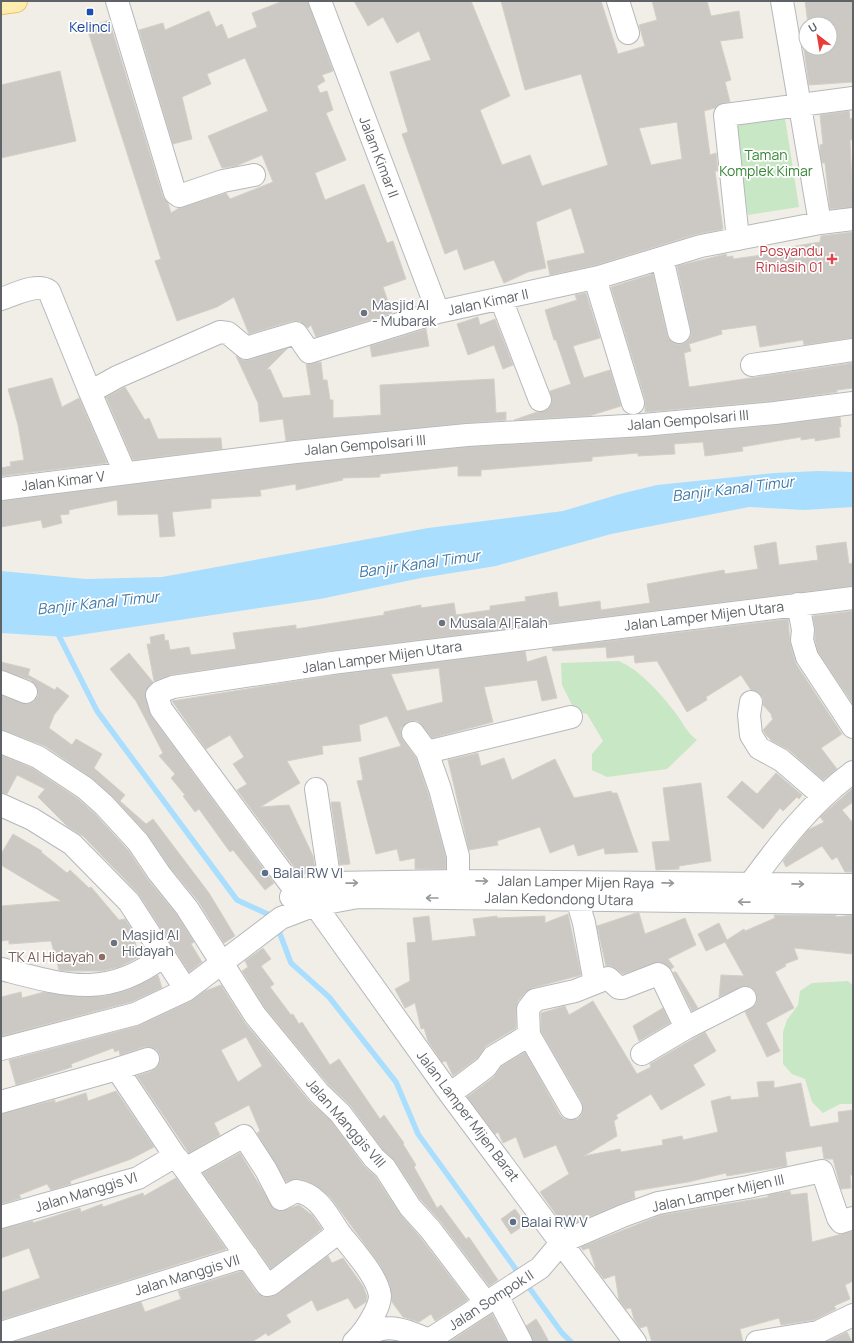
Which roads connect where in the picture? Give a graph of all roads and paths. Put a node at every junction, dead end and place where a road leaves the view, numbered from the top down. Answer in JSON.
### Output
{"nodes":[{"id":1,"x":16,"y":1,"type":"edge"},
{"id":2,"x":117,"y":1,"type":"edge"},
{"id":3,"x":320,"y":1,"type":"edge"},
{"id":4,"x":618,"y":1,"type":"edge"},
{"id":5,"x":782,"y":1,"type":"edge"},
{"id":6,"x":1,"y":3,"type":"edge"},
{"id":7,"x":628,"y":33,"type":"dead end"},
{"id":8,"x":853,"y":98,"type":"edge"},
{"id":9,"x":801,"y":103,"type":"junction"},
{"id":10,"x":254,"y":175,"type":"dead end"},
{"id":11,"x":853,"y":219,"type":"edge"},
{"id":12,"x":820,"y":223,"type":"junction"},
{"id":13,"x":738,"y":239,"type":"junction"},
{"id":14,"x":662,"y":258,"type":"junction"},
{"id":15,"x":597,"y":278,"type":"junction"},
{"id":16,"x":1,"y":299,"type":"edge"},
{"id":17,"x":501,"y":299,"type":"junction"},
{"id":18,"x":438,"y":312,"type":"junction"},
{"id":19,"x":679,"y":332,"type":"dead end"},
{"id":20,"x":853,"y":350,"type":"edge"},
{"id":21,"x":752,"y":365,"type":"dead end"},
{"id":22,"x":90,"y":392,"type":"junction"},
{"id":23,"x":540,"y":400,"type":"dead end"},
{"id":24,"x":633,"y":403,"type":"dead end"},
{"id":25,"x":853,"y":403,"type":"edge"},
{"id":26,"x":125,"y":473,"type":"junction"},
{"id":27,"x":1,"y":489,"type":"edge"},
{"id":28,"x":853,"y":598,"type":"edge"},
{"id":29,"x":798,"y":604,"type":"junction"},
{"id":30,"x":1,"y":682,"type":"edge"},
{"id":31,"x":26,"y":692,"type":"dead end"},
{"id":32,"x":751,"y":702,"type":"dead end"},
{"id":33,"x":571,"y":717,"type":"dead end"},
{"id":34,"x":853,"y":728,"type":"edge"},
{"id":35,"x":414,"y":733,"type":"dead end"},
{"id":36,"x":1,"y":742,"type":"edge"},
{"id":37,"x":427,"y":752,"type":"junction"},
{"id":38,"x":853,"y":772,"type":"edge"},
{"id":39,"x":316,"y":790,"type":"dead end"},
{"id":40,"x":824,"y":796,"type":"junction"},
{"id":41,"x":1,"y":805,"type":"edge"},
{"id":42,"x":458,"y":881,"type":"junction"},
{"id":43,"x":330,"y":883,"type":"junction"},
{"id":44,"x":750,"y":884,"type":"junction"},
{"id":45,"x":853,"y":885,"type":"edge"},
{"id":46,"x":823,"y":894,"type":"junction"},
{"id":47,"x":308,"y":898,"type":"junction"},
{"id":48,"x":577,"y":899,"type":"junction"},
{"id":49,"x":853,"y":903,"type":"edge"},
{"id":50,"x":163,"y":956,"type":"junction"},
{"id":51,"x":221,"y":962,"type":"junction"},
{"id":52,"x":1,"y":969,"type":"edge"},
{"id":53,"x":595,"y":983,"type":"junction"},
{"id":54,"x":186,"y":990,"type":"junction"},
{"id":55,"x":746,"y":998,"type":"dead end"},
{"id":56,"x":686,"y":1028,"type":"junction"},
{"id":57,"x":529,"y":1035,"type":"junction"},
{"id":58,"x":1,"y":1049,"type":"edge"},
{"id":59,"x":642,"y":1054,"type":"dead end"},
{"id":60,"x":148,"y":1059,"type":"dead end"},
{"id":61,"x":118,"y":1069,"type":"junction"},
{"id":62,"x":450,"y":1094,"type":"junction"},
{"id":63,"x":1,"y":1102,"type":"edge"},
{"id":64,"x":571,"y":1108,"type":"dead end"},
{"id":65,"x":176,"y":1162,"type":"junction"},
{"id":66,"x":1,"y":1217,"type":"edge"},
{"id":67,"x":853,"y":1218,"type":"edge"},
{"id":68,"x":339,"y":1232,"type":"junction"},
{"id":69,"x":562,"y":1242,"type":"junction"},
{"id":70,"x":247,"y":1256,"type":"junction"},
{"id":71,"x":540,"y":1268,"type":"joint"},
{"id":72,"x":498,"y":1295,"type":"junction"},
{"id":73,"x":853,"y":1315,"type":"edge"},
{"id":74,"x":1,"y":1333,"type":"edge"},
{"id":75,"x":355,"y":1341,"type":"edge"},
{"id":76,"x":430,"y":1341,"type":"edge"},
{"id":77,"x":521,"y":1342,"type":"edge"},
{"id":78,"x":635,"y":1342,"type":"edge"},
{"id":79,"x":757,"y":1342,"type":"edge"}],
"edges":[{"from":1,"to":6,"type":"main road"},
{"from":2,"to":10,"type":"street"},
{"from":3,"to":18,"type":"street","name":"Jalam Kimar II"},
{"from":4,"to":7,"type":"street"},
{"from":5,"to":9,"type":"street"},
{"from":8,"to":9,"type":"street"},
{"from":9,"to":12,"type":"street"},
{"from":9,"to":13,"type":"street"},
{"from":11,"to":12,"type":"street","name":"Jalan Kimar II"},
{"from":12,"to":13,"type":"street","name":"Jalan Kimar II"},
{"from":13,"to":14,"type":"street","name":"Jalan Kimar II"},
{"from":14,"to":15,"type":"street","name":"Jalan Kimar II"},
{"from":14,"to":19,"type":"street"},
{"from":15,"to":17,"type":"street","name":"Jalan Kimar II"},
{"from":15,"to":24,"type":"street"},
{"from":16,"to":22,"type":"street"},
{"from":17,"to":18,"type":"street","name":"Jalan Kimar II"},
{"from":17,"to":23,"type":"street"},
{"from":18,"to":22,"type":"street","name":"Jalan Kimar II"},
{"from":20,"to":21,"type":"street"},
{"from":22,"to":26,"type":"street"},
{"from":25,"to":26,"type":"street","name":"Jalan Gempolsari III"},
{"from":26,"to":27,"type":"street","name":"Jalan Kimar V"},
{"from":28,"to":29,"type":"street","name":"Jalan Lamper Mijen Utara"},
{"from":29,"to":34,"type":"street"},
{"from":29,"to":47,"type":"street","name":"Jalan Lamper Mijen Utara"},
{"from":30,"to":31,"type":"street"},
{"from":32,"to":40,"type":"street"},
{"from":33,"to":37,"type":"street"},
{"from":35,"to":37,"type":"street"},
{"from":36,"to":51,"type":"street","name":"Jalan Manggis VIII"},
{"from":37,"to":42,"type":"street"},
{"from":38,"to":40,"type":"street"},
{"from":39,"to":43,"type":"street"},
{"from":40,"to":44,"type":"street"},
{"from":41,"to":50,"type":"street"},
{"from":43,"to":42,"type":"street","name":"Jalan Lamper Mijen Raya","one_way":true},
{"from":42,"to":44,"type":"street","name":"Jalan Lamper Mijen Raya","one_way":true},
{"from":43,"to":47,"type":"street","name":"Jalan Lamper Mijen Raya"},
{"from":44,"to":46,"type":"street","name":"Jalan Lamper Mijen Raya","one_way":true},
{"from":45,"to":46,"type":"street","name":"Jalan Lamper Mijen Raya"},
{"from":46,"to":48,"type":"street","name":"Jalan Kedondong Utara","one_way":true},
{"from":46,"to":49,"type":"street","name":"Jalan Kedondong Utara"},
{"from":48,"to":47,"type":"street","name":"Jalan Kedondong Utara","one_way":true},
{"from":47,"to":51,"type":"street"},
{"from":47,"to":62,"type":"street","name":"Jalan Lamper Mijen Barat"},
{"from":48,"to":53,"type":"street"},
{"from":50,"to":52,"type":"street"},
{"from":50,"to":54,"type":"street"},
{"from":51,"to":54,"type":"street"},
{"from":51,"to":72,"type":"street","name":"Jalan Manggis VIII"},
{"from":53,"to":56,"type":"street"},
{"from":53,"to":57,"type":"street"},
{"from":54,"to":58,"type":"street"},
{"from":55,"to":56,"type":"street"},
{"from":56,"to":59,"type":"street"},
{"from":57,"to":62,"type":"street"},
{"from":57,"to":64,"type":"street"},
{"from":60,"to":61,"type":"street"},
{"from":61,"to":63,"type":"street"},
{"from":61,"to":65,"type":"street"},
{"from":62,"to":69,"type":"street","name":"Jalan Lamper Mijen Barat"},
{"from":65,"to":66,"type":"street","name":"Jalan Manggis VI"},
{"from":65,"to":68,"type":"street","name":"Jalan Manggis VI"},
{"from":65,"to":70,"type":"street"},
{"from":67,"to":69,"type":"street","name":"Jalan Lamper Mijen III"},
{"from":68,"to":70,"type":"street","name":"Jalan Manggis VII"},
{"from":68,"to":75,"type":"street"},
{"from":69,"to":71,"type":"street","name":"Jalan Lamper Mijen III"},
{"from":69,"to":78,"type":"street","name":"Jalan Lamper Mijen Barat"},
{"from":70,"to":74,"type":"street","name":"Jalan Manggis VII"},
{"from":71,"to":72,"type":"street","name":"Jalan Sompok II"},
{"from":72,"to":76,"type":"street","name":"Jalan Sompok II"},
{"from":72,"to":77,"type":"street","name":"Jalan Manggis VIII"},
{"from":73,"to":79,"type":"street"},
{"from":75,"to":76,"type":"street","name":"Jalan Sompok II"}]}
